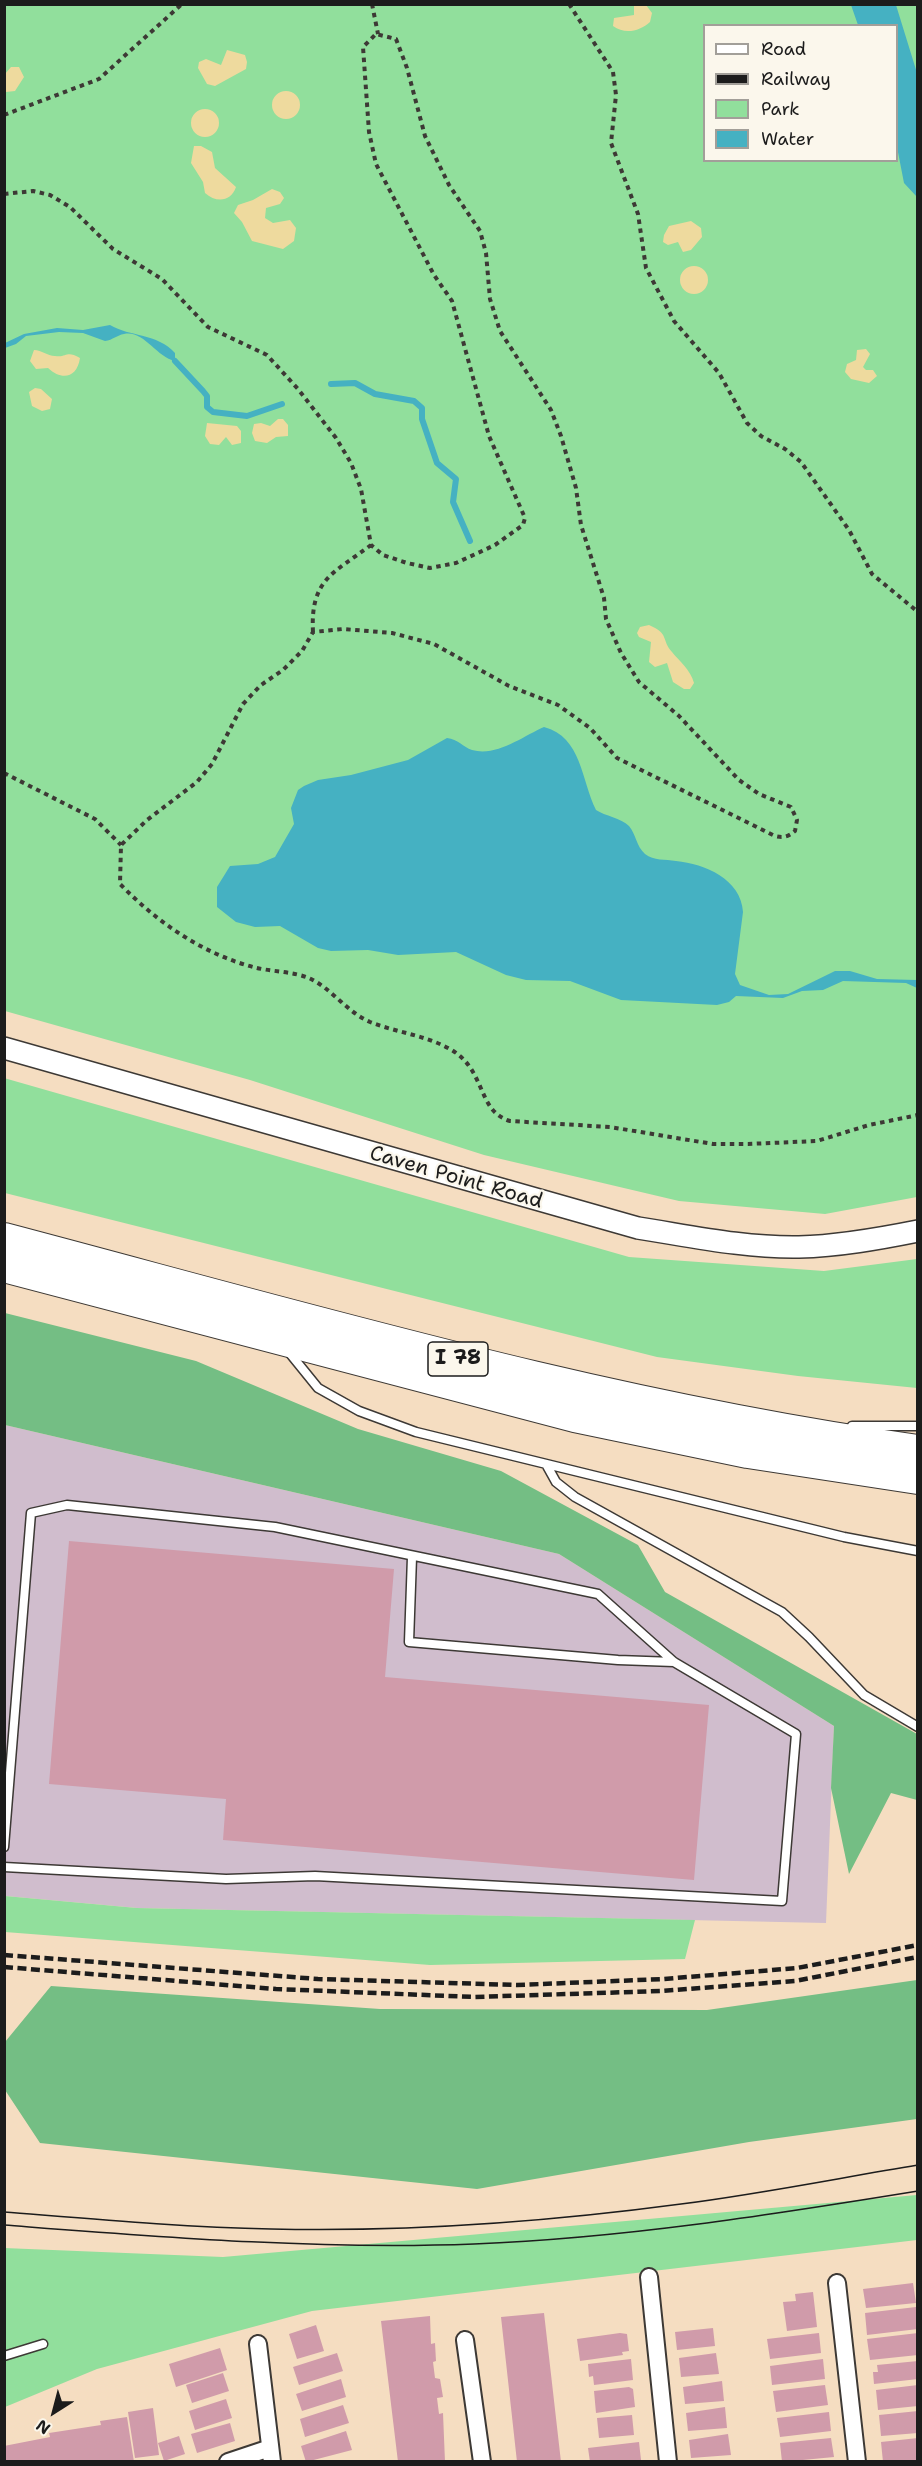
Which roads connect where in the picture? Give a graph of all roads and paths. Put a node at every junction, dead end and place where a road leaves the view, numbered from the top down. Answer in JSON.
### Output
{"nodes":[{"id":1,"x":182,"y":4,"type":"edge"},
{"id":2,"x":372,"y":4,"type":"edge"},
{"id":3,"x":569,"y":4,"type":"edge"},
{"id":4,"x":378,"y":34,"type":"junction"},
{"id":5,"x":4,"y":115,"type":"edge"},
{"id":6,"x":4,"y":194,"type":"edge"},
{"id":7,"x":371,"y":545,"type":"junction"},
{"id":8,"x":918,"y":612,"type":"edge"},
{"id":9,"x":313,"y":632,"type":"junction"},
{"id":10,"x":4,"y":773,"type":"edge"},
{"id":11,"x":121,"y":845,"type":"junction"},
{"id":12,"x":4,"y":1048,"type":"edge"},
{"id":13,"x":918,"y":1115,"type":"edge"},
{"id":14,"x":918,"y":1231,"type":"edge"},
{"id":15,"x":4,"y":1239,"type":"edge"},
{"id":16,"x":4,"y":1266,"type":"edge"},
{"id":17,"x":279,"y":1338,"type":"junction"},
{"id":18,"x":822,"y":1426,"type":"dead end"},
{"id":19,"x":846,"y":1426,"type":"dead end"},
{"id":20,"x":918,"y":1426,"type":"edge"},
{"id":21,"x":762,"y":1427,"type":"junction"},
{"id":22,"x":918,"y":1451,"type":"edge"},
{"id":23,"x":546,"y":1464,"type":"junction"},
{"id":24,"x":918,"y":1478,"type":"edge"},
{"id":25,"x":918,"y":1551,"type":"edge"},
{"id":26,"x":412,"y":1557,"type":"junction"},
{"id":27,"x":674,"y":1662,"type":"junction"},
{"id":28,"x":918,"y":1727,"type":"edge"},
{"id":29,"x":4,"y":1847,"type":"edge"},
{"id":30,"x":4,"y":1867,"type":"edge"},
{"id":31,"x":649,"y":2277,"type":"dead end"},
{"id":32,"x":837,"y":2283,"type":"dead end"},
{"id":33,"x":465,"y":2340,"type":"dead end"},
{"id":34,"x":43,"y":2344,"type":"dead end"},
{"id":35,"x":258,"y":2344,"type":"dead end"},
{"id":36,"x":4,"y":2356,"type":"edge"},
{"id":37,"x":271,"y":2455,"type":"edge"},
{"id":38,"x":228,"y":2462,"type":"edge"},
{"id":39,"x":482,"y":2462,"type":"edge"},
{"id":40,"x":668,"y":2462,"type":"edge"},
{"id":41,"x":857,"y":2462,"type":"edge"}],
"edges":[{"from":1,"to":5,"type":"path"},
{"from":2,"to":4,"type":"path"},
{"from":3,"to":8,"type":"path"},
{"from":4,"to":7,"type":"path"},
{"from":4,"to":9,"type":"path"},
{"from":6,"to":7,"type":"path"},
{"from":7,"to":9,"type":"path"},
{"from":9,"to":11,"type":"path"},
{"from":10,"to":11,"type":"path"},
{"from":11,"to":13,"type":"path"},
{"from":12,"to":14,"type":"street","name":"Caven Point Road"},
{"from":15,"to":21,"type":"highway","number":"I 78"},
{"from":16,"to":17,"type":"highway","number":"I 78"},
{"from":17,"to":23,"type":"lane"},
{"from":17,"to":24,"type":"highway","number":"I 78"},
{"from":18,"to":21,"type":"lane"},
{"from":19,"to":20,"type":"lane"},
{"from":21,"to":22,"type":"highway","number":"I 78"},
{"from":23,"to":25,"type":"lane"},
{"from":23,"to":28,"type":"lane"},
{"from":26,"to":27,"type":"lane"},
{"from":26,"to":27,"type":"lane"},
{"from":26,"to":29,"type":"lane"},
{"from":27,"to":30,"type":"lane"},
{"from":31,"to":40,"type":"street"},
{"from":32,"to":41,"type":"street"},
{"from":33,"to":39,"type":"street"},
{"from":34,"to":36,"type":"lane"},
{"from":35,"to":37,"type":"street"},
{"from":37,"to":38,"type":"street"}]}
